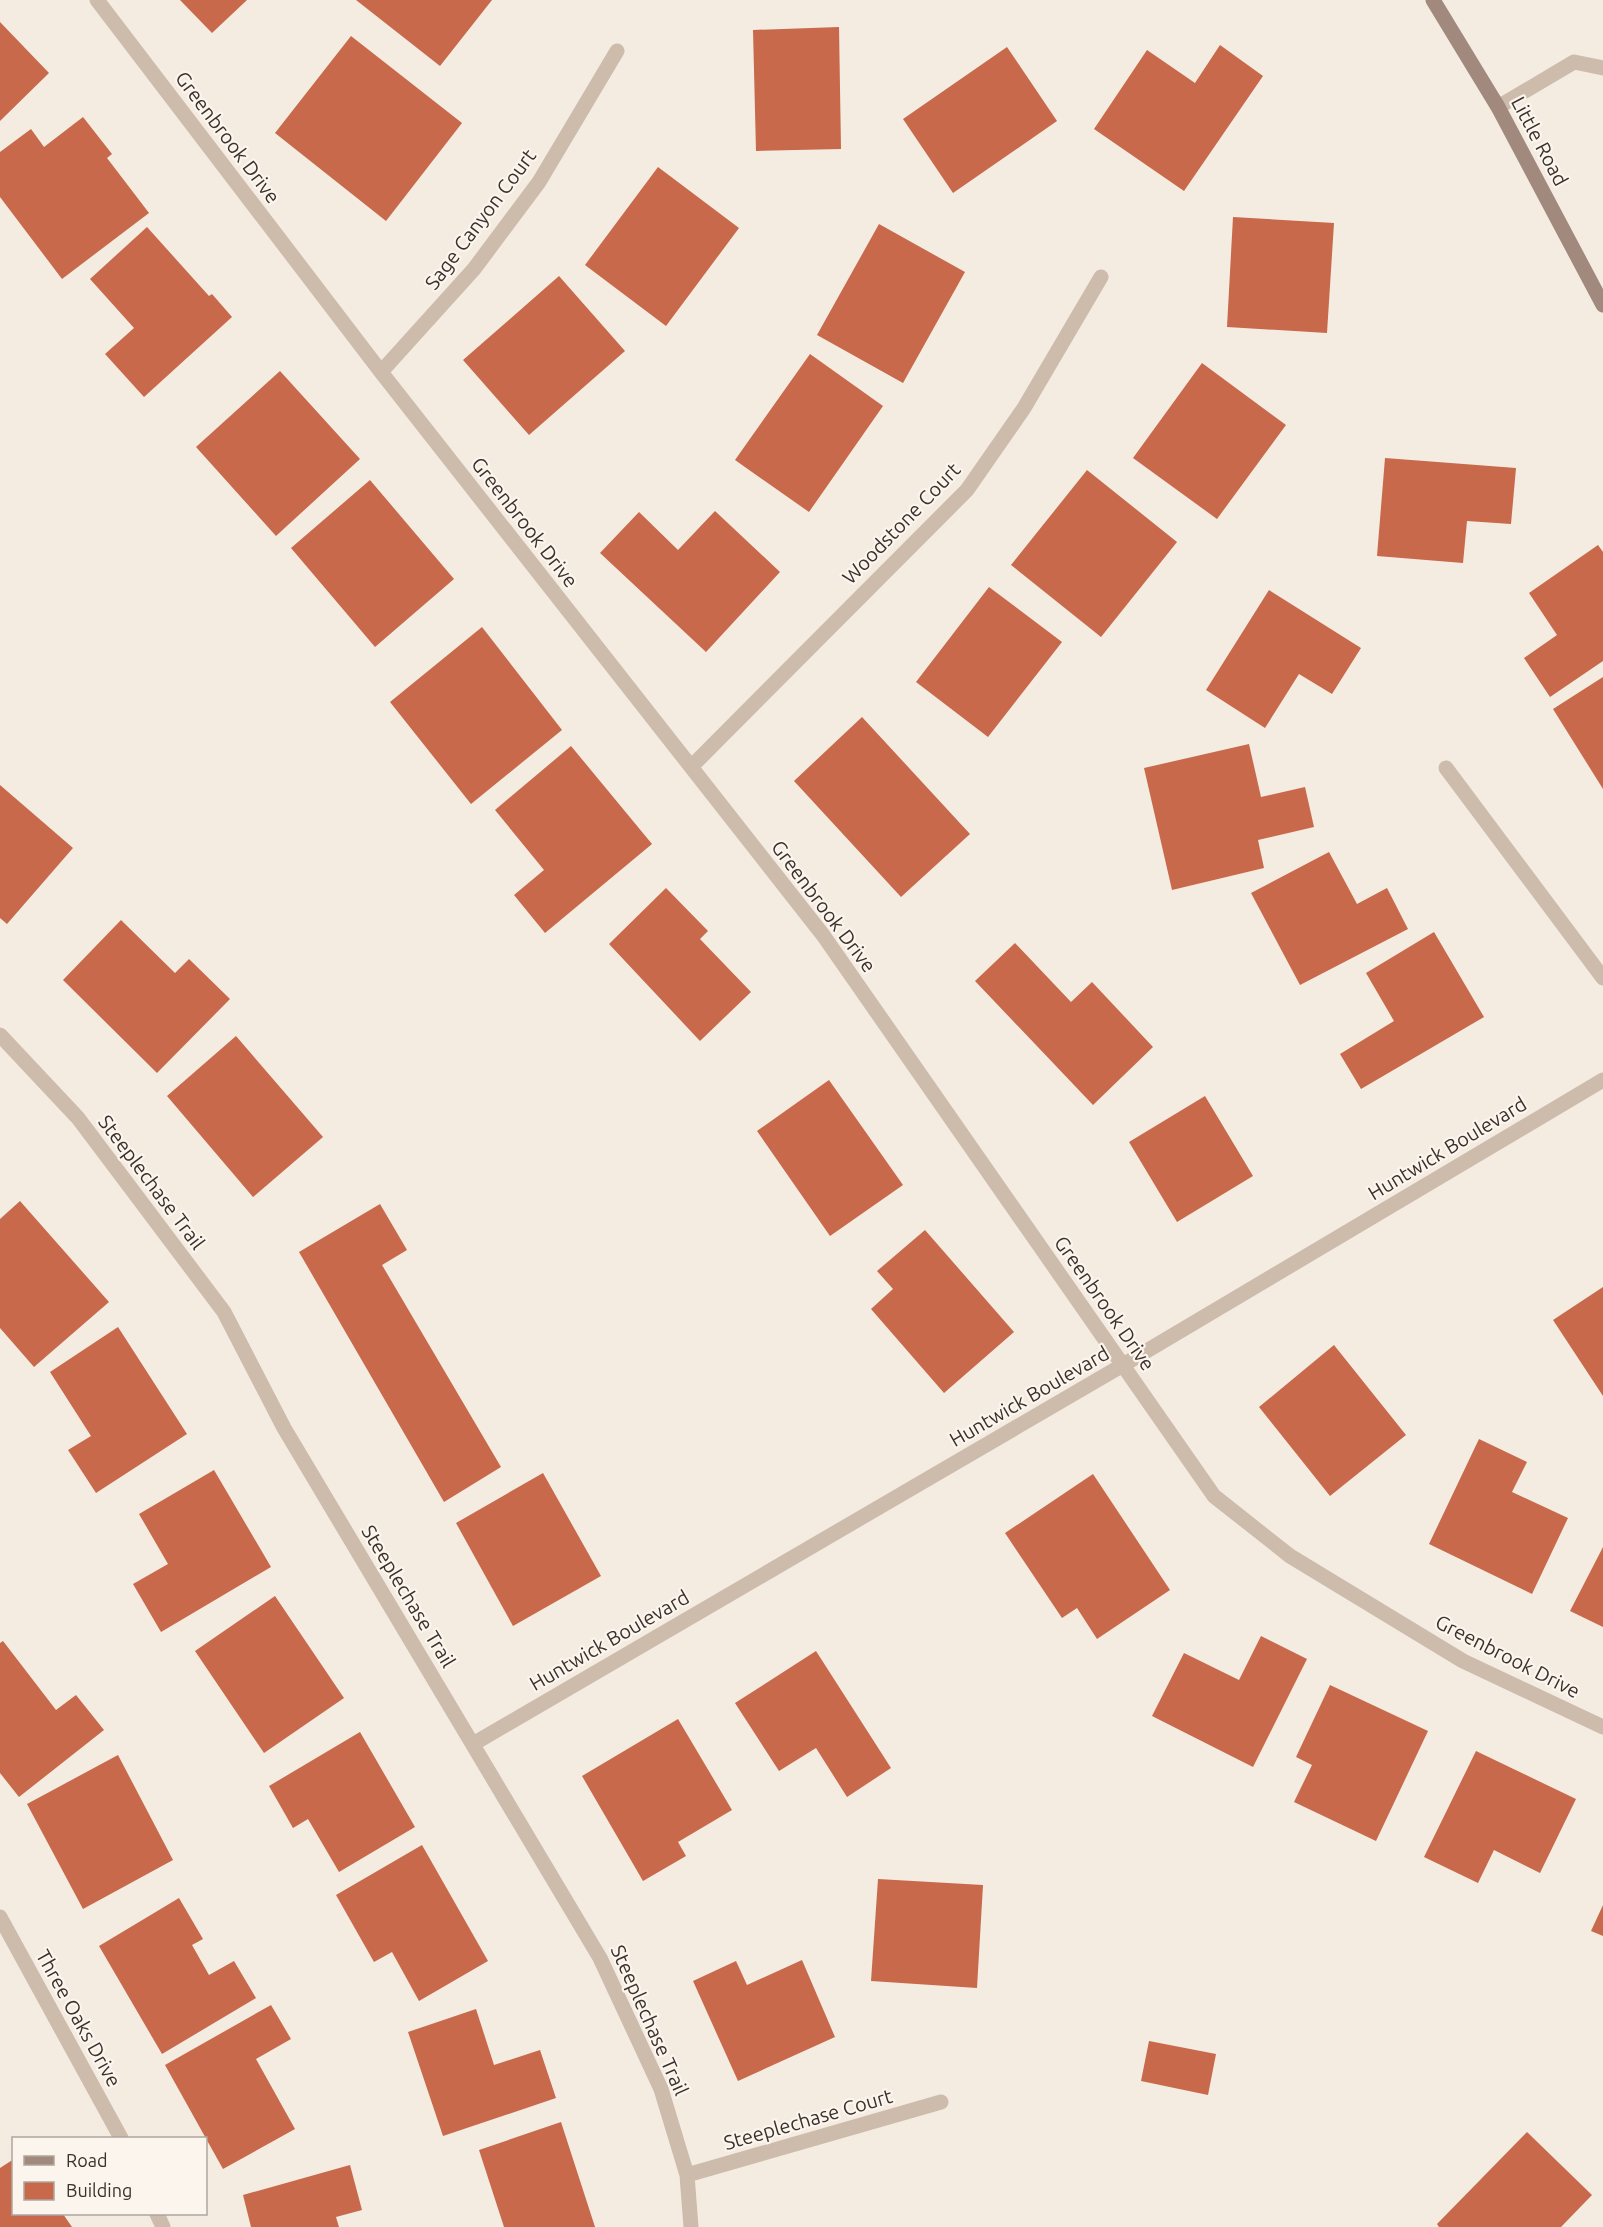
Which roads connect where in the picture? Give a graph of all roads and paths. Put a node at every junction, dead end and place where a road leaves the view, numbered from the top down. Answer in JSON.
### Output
{"nodes":[{"id":1,"x":97,"y":0,"type":"edge"},
{"id":2,"x":1433,"y":0,"type":"edge"},
{"id":3,"x":617,"y":51,"type":"dead end"},
{"id":4,"x":1603,"y":68,"type":"edge"},
{"id":5,"x":1498,"y":107,"type":"junction"},
{"id":6,"x":1101,"y":277,"type":"dead end"},
{"id":7,"x":1603,"y":305,"type":"edge"},
{"id":8,"x":381,"y":372,"type":"junction"},
{"id":9,"x":691,"y":766,"type":"junction"},
{"id":10,"x":1446,"y":768,"type":"dead end"},
{"id":11,"x":1603,"y":978,"type":"edge"},
{"id":12,"x":0,"y":1035,"type":"edge"},
{"id":13,"x":1603,"y":1080,"type":"edge"},
{"id":14,"x":1123,"y":1365,"type":"junction"},
{"id":15,"x":1603,"y":1727,"type":"edge"},
{"id":16,"x":473,"y":1744,"type":"junction"},
{"id":17,"x":0,"y":1917,"type":"edge"},
{"id":18,"x":941,"y":2102,"type":"dead end"},
{"id":19,"x":120,"y":2137,"type":"edge"},
{"id":20,"x":687,"y":2175,"type":"junction"},
{"id":21,"x":691,"y":2227,"type":"edge"}],
"edges":[{"from":1,"to":8,"type":"street","name":"Greenbrook Drive"},
{"from":2,"to":5,"type":"street","name":"Little Road"},
{"from":3,"to":8,"type":"street","name":"Sage Canyon Court"},
{"from":4,"to":5,"type":"street"},
{"from":5,"to":7,"type":"street","name":"Little Road"},
{"from":6,"to":9,"type":"street","name":"Woodstone Court"},
{"from":8,"to":9,"type":"street","name":"Greenbrook Drive"},
{"from":9,"to":14,"type":"street","name":"Greenbrook Drive"},
{"from":10,"to":11,"type":"street"},
{"from":12,"to":16,"type":"street","name":"Steeplechase Trail"},
{"from":13,"to":14,"type":"street","name":"Huntwick Boulevard"},
{"from":14,"to":15,"type":"street","name":"Greenbrook Drive"},
{"from":14,"to":16,"type":"street","name":"Huntwick Boulevard"},
{"from":16,"to":20,"type":"street","name":"Steeplechase Trail"},
{"from":17,"to":19,"type":"street","name":"Three Oaks Drive"},
{"from":18,"to":20,"type":"street","name":"Steeplechase Court"},
{"from":20,"to":21,"type":"street","name":"Steeplechase Trail"}]}
